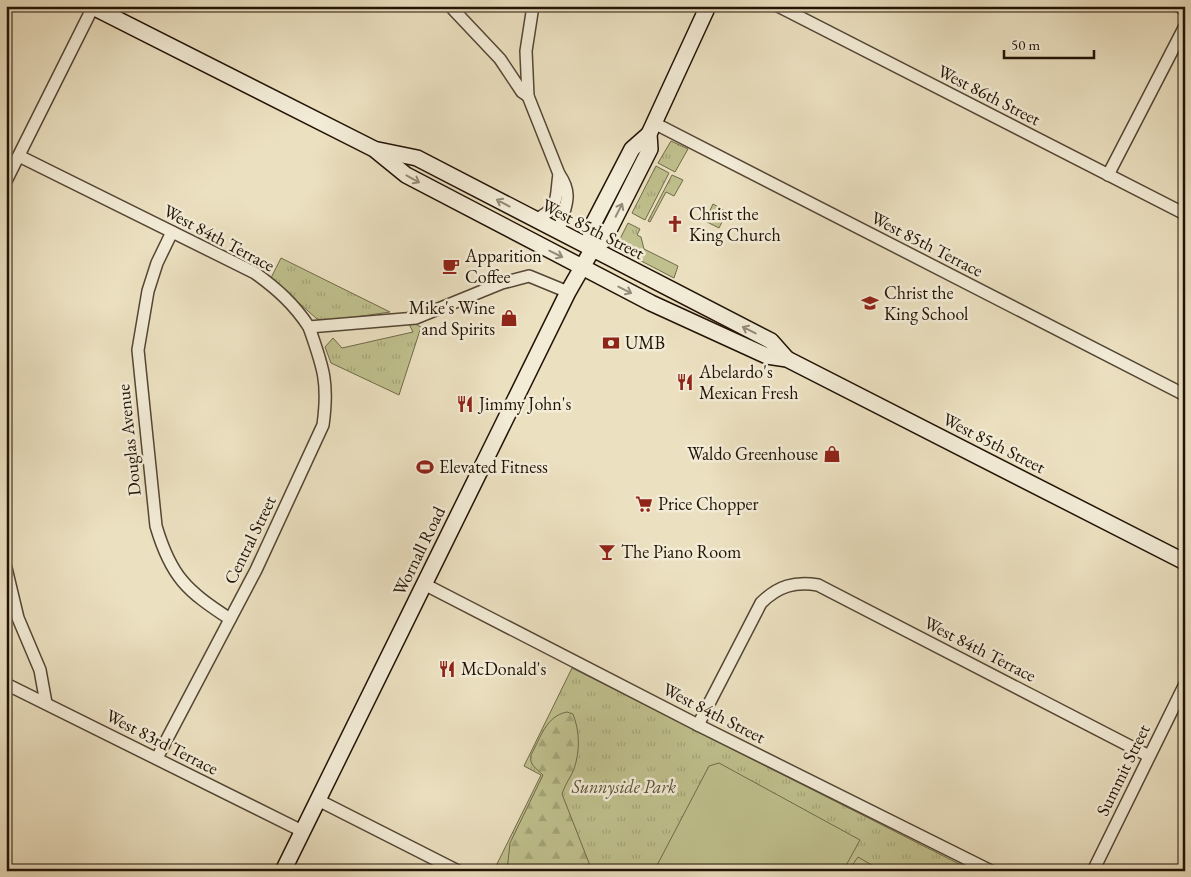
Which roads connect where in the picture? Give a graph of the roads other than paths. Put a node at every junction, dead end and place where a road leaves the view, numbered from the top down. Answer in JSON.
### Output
{"nodes":[{"id":1,"x":450,"y":6,"type":"edge"},
{"id":2,"x":533,"y":6,"type":"edge"},
{"id":3,"x":708,"y":6,"type":"edge"},
{"id":4,"x":778,"y":6,"type":"edge"},
{"id":5,"x":1178,"y":6,"type":"edge"},
{"id":6,"x":92,"y":7,"type":"edge"},
{"id":7,"x":1185,"y":10,"type":"edge"},
{"id":8,"x":1185,"y":26,"type":"edge"},
{"id":9,"x":528,"y":96,"type":"junction"},
{"id":10,"x":652,"y":129,"type":"junction"},
{"id":11,"x":374,"y":149,"type":"junction"},
{"id":12,"x":19,"y":156,"type":"junction"},
{"id":13,"x":559,"y":174,"type":"junction"},
{"id":14,"x":1108,"y":175,"type":"junction"},
{"id":15,"x":6,"y":181,"type":"edge"},
{"id":16,"x":1185,"y":214,"type":"edge"},
{"id":17,"x":535,"y":220,"type":"junction"},
{"id":18,"x":172,"y":232,"type":"junction"},
{"id":19,"x":559,"y":232,"type":"junction"},
{"id":20,"x":592,"y":250,"type":"junction"},
{"id":21,"x":582,"y":267,"type":"junction"},
{"id":22,"x":568,"y":292,"type":"junction"},
{"id":23,"x":309,"y":327,"type":"junction"},
{"id":24,"x":787,"y":359,"type":"junction"},
{"id":25,"x":1185,"y":395,"type":"edge"},
{"id":26,"x":1185,"y":562,"type":"edge"},
{"id":27,"x":6,"y":568,"type":"edge"},
{"id":28,"x":424,"y":584,"type":"junction"},
{"id":29,"x":230,"y":619,"type":"junction"},
{"id":30,"x":6,"y":684,"type":"edge"},
{"id":31,"x":1185,"y":684,"type":"edge"},
{"id":32,"x":46,"y":703,"type":"junction"},
{"id":33,"x":698,"y":725,"type":"junction"},
{"id":34,"x":1149,"y":756,"type":"junction"},
{"id":35,"x":157,"y":758,"type":"junction"},
{"id":36,"x":318,"y":800,"type":"junction"},
{"id":37,"x":302,"y":831,"type":"junction"},
{"id":38,"x":283,"y":871,"type":"edge"},
{"id":39,"x":458,"y":871,"type":"edge"},
{"id":40,"x":991,"y":871,"type":"edge"},
{"id":41,"x":1093,"y":871,"type":"edge"}],
"edges":[{"from":1,"to":9,"type":"street"},
{"from":2,"to":9,"type":"street"},
{"from":3,"to":10,"type":"main road","name":"Wornall Road"},
{"from":4,"to":14,"type":"street","name":"West 86th Street"},
{"from":5,"to":7,"type":"street"},
{"from":6,"to":11,"type":"main road","name":"West 85th Street"},
{"from":6,"to":12,"type":"street"},
{"from":8,"to":14,"type":"street"},
{"from":9,"to":13,"type":"street"},
{"from":10,"to":20,"type":"main road","name":"Wornall Road"},
{"from":10,"to":25,"type":"street","name":"West 85th Terrace"},
{"from":17,"to":11,"type":"main road","name":"West 85th Street","one_way":true},
{"from":11,"to":21,"type":"main road","name":"West 85th Street","one_way":true},
{"from":12,"to":15,"type":"street"},
{"from":12,"to":18,"type":"street","name":"West 84th Terrace"},
{"from":13,"to":17,"type":"street"},
{"from":13,"to":19,"type":"street"},
{"from":14,"to":16,"type":"street","name":"West 86th Street"},
{"from":17,"to":19,"type":"main road","name":"West 85th Street"},
{"from":18,"to":23,"type":"street","name":"West 84th Terrace"},
{"from":18,"to":29,"type":"street","name":"Douglas Avenue"},
{"from":19,"to":20,"type":"main road","name":"West 85th Street"},
{"from":20,"to":21,"type":"main road","name":"Wornall Road"},
{"from":24,"to":20,"type":"main road","name":"West 85th Street","one_way":true},
{"from":21,"to":22,"type":"main road","name":"Wornall Road"},
{"from":21,"to":24,"type":"main road","name":"West 85th Street","one_way":true},
{"from":22,"to":23,"type":"street"},
{"from":22,"to":28,"type":"main road","name":"Wornall Road"},
{"from":23,"to":29,"type":"street","name":"Central Street"},
{"from":24,"to":26,"type":"main road","name":"West 85th Street"},
{"from":27,"to":32,"type":"street"},
{"from":28,"to":33,"type":"street","name":"West 84th Street"},
{"from":28,"to":36,"type":"main road","name":"Wornall Road"},
{"from":29,"to":35,"type":"street","name":"Central Street"},
{"from":30,"to":32,"type":"street","name":"West 83rd Terrace"},
{"from":31,"to":34,"type":"street","name":"Summit Street"},
{"from":32,"to":35,"type":"street","name":"West 83rd Terrace"},
{"from":33,"to":34,"type":"street","name":"West 84th Terrace"},
{"from":33,"to":40,"type":"street","name":"West 84th Street"},
{"from":34,"to":41,"type":"street","name":"Summit Street"},
{"from":35,"to":37,"type":"street","name":"West 83rd Terrace"},
{"from":36,"to":37,"type":"main road","name":"Wornall Road"},
{"from":36,"to":39,"type":"street"},
{"from":37,"to":38,"type":"main road","name":"Wornall Road"}]}
